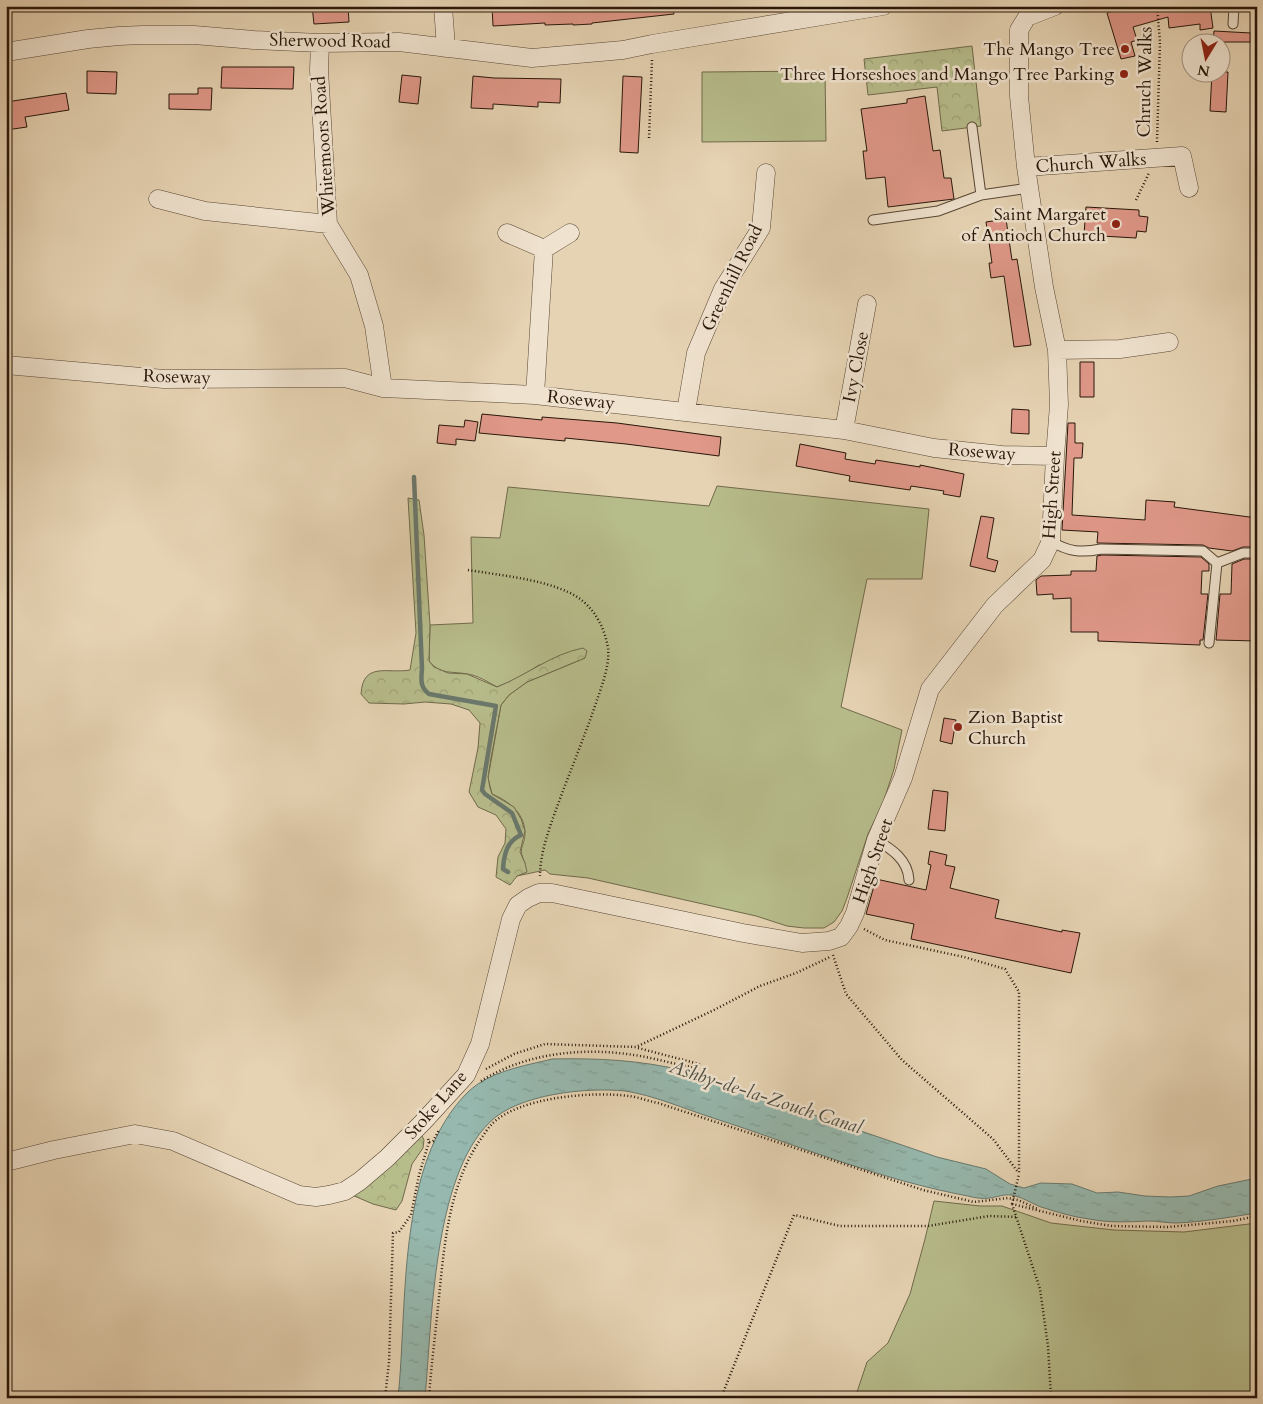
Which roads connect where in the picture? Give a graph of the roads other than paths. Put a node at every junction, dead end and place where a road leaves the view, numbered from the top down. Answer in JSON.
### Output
{"nodes":[{"id":1,"x":443,"y":6,"type":"edge"},
{"id":2,"x":883,"y":6,"type":"edge"},
{"id":3,"x":1234,"y":6,"type":"edge"},
{"id":4,"x":1044,"y":8,"type":"edge"},
{"id":5,"x":1233,"y":24,"type":"dead end"},
{"id":6,"x":320,"y":43,"type":"junction"},
{"id":7,"x":446,"y":48,"type":"junction"},
{"id":8,"x":6,"y":52,"type":"edge"},
{"id":9,"x":972,"y":127,"type":"dead end"},
{"id":10,"x":1026,"y":167,"type":"junction"},
{"id":11,"x":766,"y":173,"type":"dead end"},
{"id":12,"x":1030,"y":188,"type":"junction"},
{"id":13,"x":1189,"y":188,"type":"dead end"},
{"id":14,"x":981,"y":195,"type":"junction"},
{"id":15,"x":158,"y":199,"type":"dead end"},
{"id":16,"x":873,"y":220,"type":"dead end"},
{"id":17,"x":328,"y":224,"type":"junction"},
{"id":18,"x":506,"y":233,"type":"dead end"},
{"id":19,"x":570,"y":233,"type":"dead end"},
{"id":20,"x":544,"y":250,"type":"junction"},
{"id":21,"x":868,"y":301,"type":"dead end"},
{"id":22,"x":1169,"y":342,"type":"dead end"},
{"id":23,"x":1057,"y":350,"type":"junction"},
{"id":24,"x":6,"y":365,"type":"edge"},
{"id":25,"x":383,"y":388,"type":"junction"},
{"id":26,"x":535,"y":395,"type":"junction"},
{"id":27,"x":686,"y":411,"type":"junction"},
{"id":28,"x":844,"y":430,"type":"junction"},
{"id":29,"x":1055,"y":456,"type":"junction"},
{"id":30,"x":1051,"y":541,"type":"junction"},
{"id":31,"x":1257,"y":553,"type":"edge"},
{"id":32,"x":1217,"y":563,"type":"junction"},
{"id":33,"x":1209,"y":643,"type":"dead end"},
{"id":34,"x":876,"y":840,"type":"junction"},
{"id":35,"x":909,"y":880,"type":"dead end"},
{"id":36,"x":831,"y":949,"type":"joint"},
{"id":37,"x":6,"y":1162,"type":"edge"}],
"edges":[{"from":1,"to":7,"type":"street"},
{"from":2,"to":7,"type":"street","name":"Sherwood Road"},
{"from":3,"to":5,"type":"lane"},
{"from":4,"to":10,"type":"street","name":"High Street"},
{"from":6,"to":7,"type":"street","name":"Sherwood Road"},
{"from":6,"to":8,"type":"street","name":"Sherwood Road"},
{"from":6,"to":17,"type":"street","name":"Whitemoors Road"},
{"from":9,"to":14,"type":"lane"},
{"from":10,"to":12,"type":"street","name":"High Street"},
{"from":10,"to":13,"type":"street","name":"Church Walks"},
{"from":11,"to":27,"type":"street","name":"Greenhill Road"},
{"from":12,"to":14,"type":"lane"},
{"from":12,"to":23,"type":"street","name":"High Street"},
{"from":14,"to":16,"type":"lane"},
{"from":15,"to":17,"type":"street"},
{"from":17,"to":25,"type":"street","name":"Whitemoors Road"},
{"from":18,"to":20,"type":"street"},
{"from":19,"to":20,"type":"street"},
{"from":20,"to":26,"type":"street"},
{"from":21,"to":28,"type":"street","name":"Ivy Close"},
{"from":22,"to":23,"type":"street"},
{"from":23,"to":29,"type":"street","name":"High Street"},
{"from":24,"to":25,"type":"street","name":"Roseway"},
{"from":25,"to":26,"type":"street","name":"Roseway"},
{"from":26,"to":27,"type":"street","name":"Roseway"},
{"from":27,"to":28,"type":"street","name":"Roseway"},
{"from":28,"to":29,"type":"street","name":"Roseway"},
{"from":29,"to":30,"type":"street","name":"High Street"},
{"from":30,"to":32,"type":"lane"},
{"from":30,"to":34,"type":"street","name":"High Street"},
{"from":31,"to":32,"type":"lane"},
{"from":32,"to":33,"type":"lane"},
{"from":34,"to":35,"type":"lane"},
{"from":34,"to":36,"type":"street","name":"High Street"},
{"from":36,"to":37,"type":"street","name":"Stoke Lane"}]}
